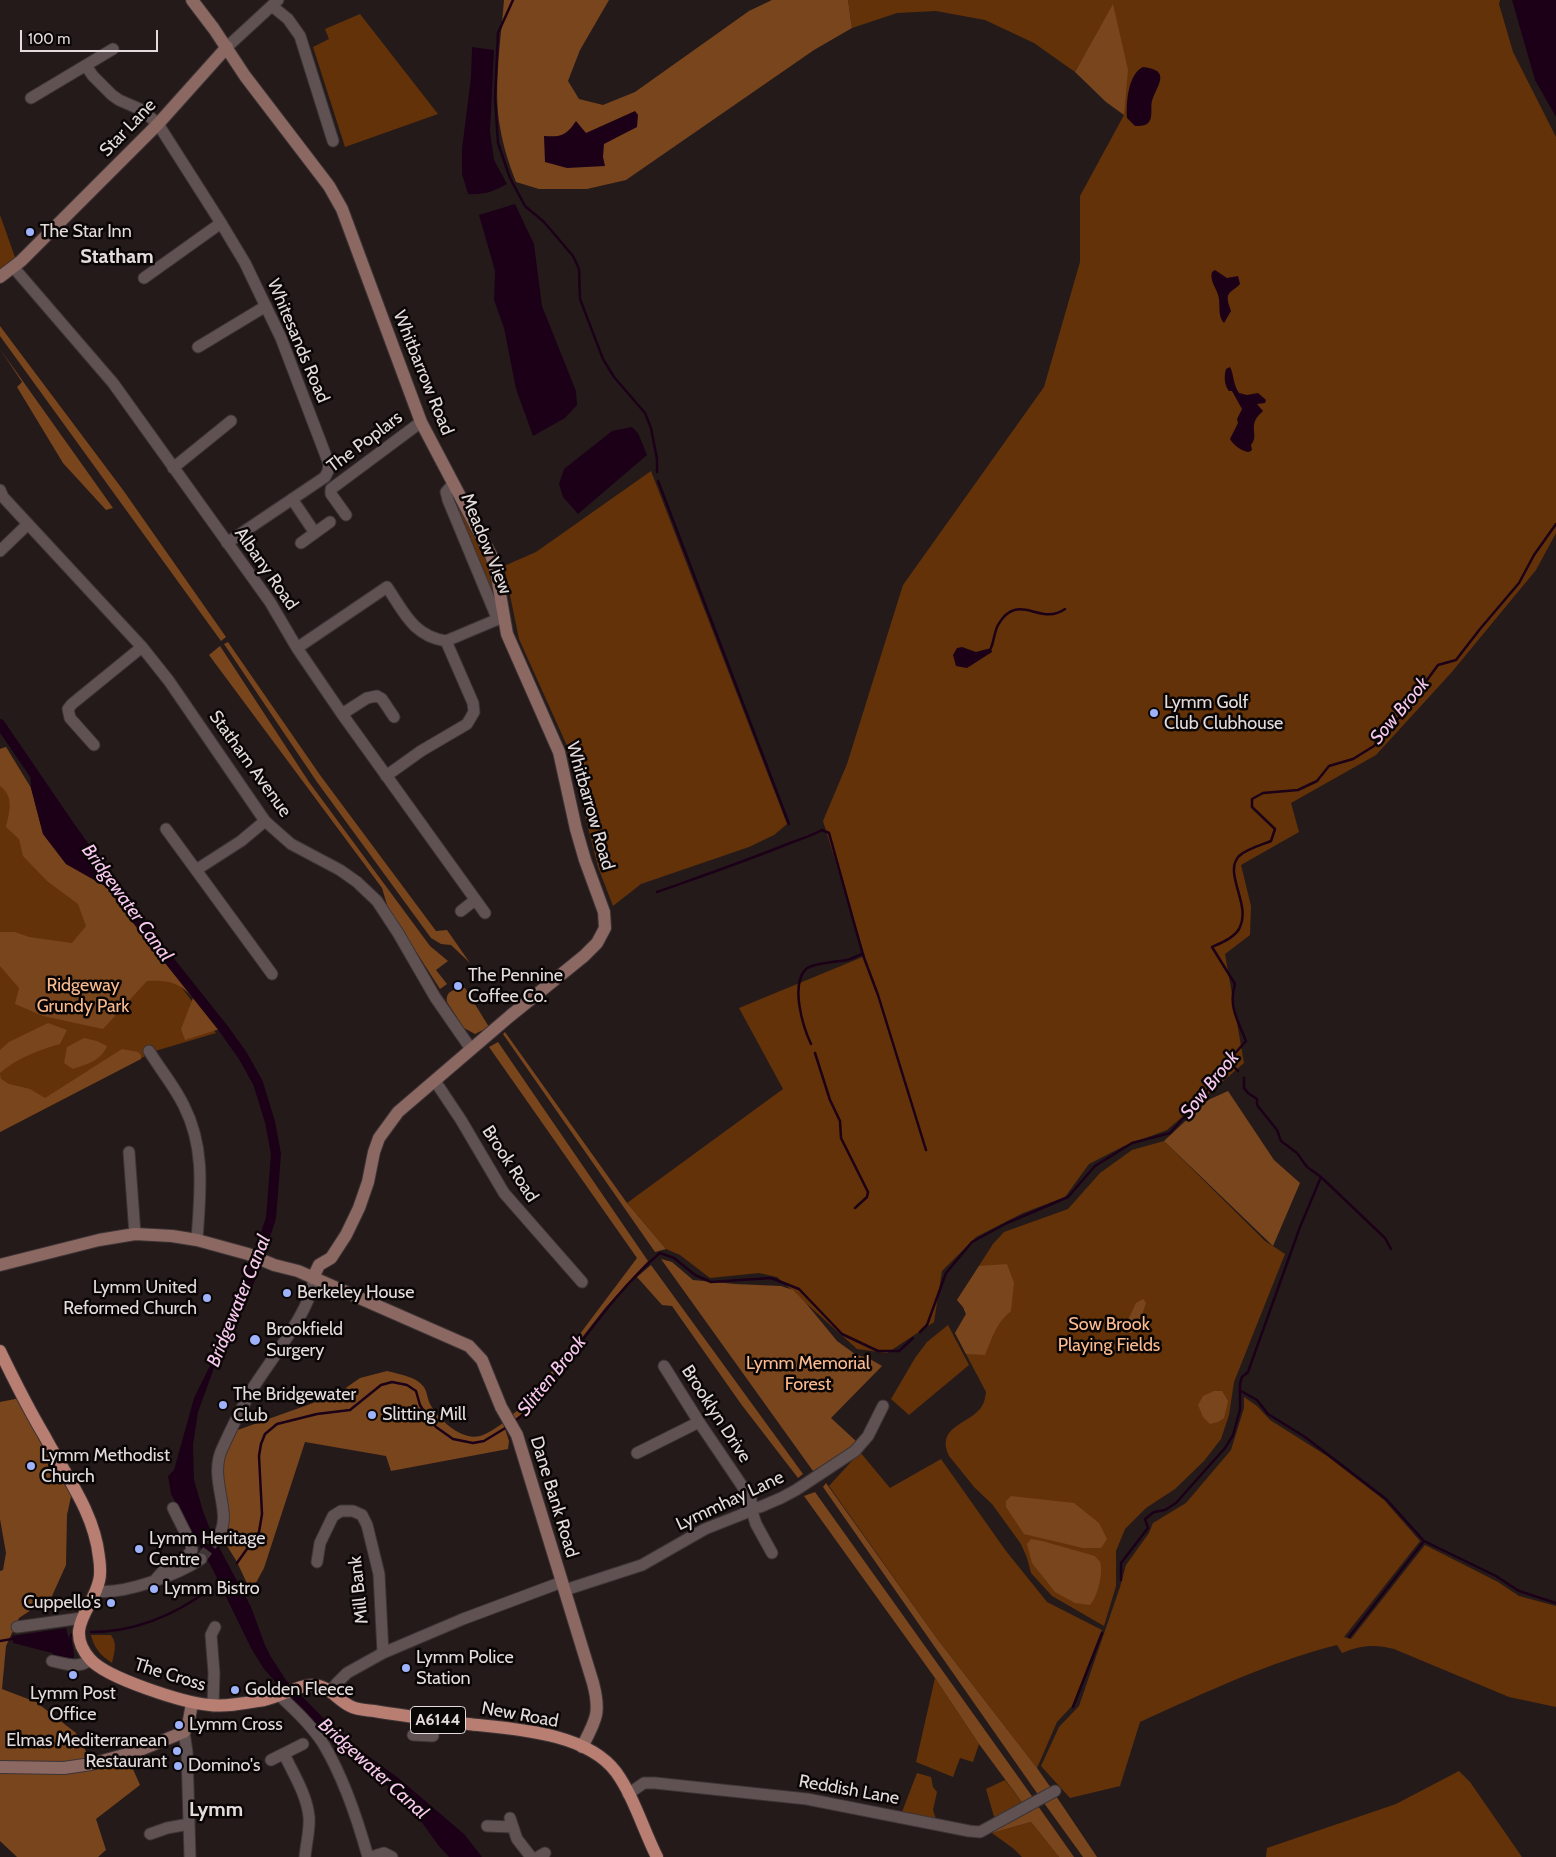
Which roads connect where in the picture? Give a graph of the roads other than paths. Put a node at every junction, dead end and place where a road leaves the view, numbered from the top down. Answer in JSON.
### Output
{"nodes":[{"id":1,"x":192,"y":0,"type":"edge"},
{"id":2,"x":275,"y":3,"type":"edge"},
{"id":3,"x":227,"y":47,"type":"junction"},
{"id":4,"x":114,"y":49,"type":"dead end"},
{"id":5,"x":86,"y":66,"type":"junction"},
{"id":6,"x":32,"y":98,"type":"dead end"},
{"id":7,"x":158,"y":124,"type":"junction"},
{"id":8,"x":333,"y":141,"type":"dead end"},
{"id":9,"x":221,"y":223,"type":"junction"},
{"id":10,"x":14,"y":268,"type":"junction"},
{"id":11,"x":0,"y":277,"type":"edge"},
{"id":12,"x":144,"y":278,"type":"dead end"},
{"id":13,"x":266,"y":306,"type":"junction"},
{"id":14,"x":198,"y":347,"type":"dead end"},
{"id":15,"x":231,"y":420,"type":"dead end"},
{"id":16,"x":421,"y":422,"type":"junction"},
{"id":17,"x":173,"y":468,"type":"junction"},
{"id":18,"x":453,"y":484,"type":"junction"},
{"id":19,"x":0,"y":490,"type":"edge"},
{"id":20,"x":292,"y":499,"type":"junction"},
{"id":21,"x":346,"y":516,"type":"dead end"},
{"id":22,"x":330,"y":522,"type":"dead end"},
{"id":23,"x":28,"y":524,"type":"junction"},
{"id":24,"x":315,"y":533,"type":"junction"},
{"id":25,"x":227,"y":543,"type":"junction"},
{"id":26,"x":301,"y":543,"type":"dead end"},
{"id":27,"x":0,"y":551,"type":"edge"},
{"id":28,"x":500,"y":617,"type":"junction"},
{"id":29,"x":446,"y":641,"type":"junction"},
{"id":30,"x":142,"y":647,"type":"junction"},
{"id":31,"x":297,"y":648,"type":"junction"},
{"id":32,"x":342,"y":714,"type":"junction"},
{"id":33,"x":394,"y":716,"type":"dead end"},
{"id":34,"x":94,"y":745,"type":"dead end"},
{"id":35,"x":386,"y":776,"type":"junction"},
{"id":36,"x":265,"y":821,"type":"junction"},
{"id":37,"x":166,"y":829,"type":"dead end"},
{"id":38,"x":196,"y":870,"type":"junction"},
{"id":39,"x":475,"y":900,"type":"junction"},
{"id":40,"x":461,"y":911,"type":"dead end"},
{"id":41,"x":485,"y":913,"type":"dead end"},
{"id":42,"x":272,"y":974,"type":"dead end"},
{"id":43,"x":471,"y":1050,"type":"junction"},
{"id":44,"x":148,"y":1051,"type":"dead end"},
{"id":45,"x":435,"y":1081,"type":"junction"},
{"id":46,"x":129,"y":1152,"type":"dead end"},
{"id":47,"x":135,"y":1234,"type":"junction"},
{"id":48,"x":197,"y":1240,"type":"junction"},
{"id":49,"x":0,"y":1265,"type":"edge"},
{"id":50,"x":313,"y":1278,"type":"junction"},
{"id":51,"x":582,"y":1282,"type":"dead end"},
{"id":52,"x":0,"y":1351,"type":"edge"},
{"id":53,"x":664,"y":1366,"type":"dead end"},
{"id":54,"x":883,"y":1406,"type":"dead end"},
{"id":55,"x":699,"y":1422,"type":"junction"},
{"id":56,"x":637,"y":1453,"type":"dead end"},
{"id":57,"x":173,"y":1508,"type":"dead end"},
{"id":58,"x":752,"y":1508,"type":"junction"},
{"id":59,"x":219,"y":1535,"type":"tunnel mouth"},
{"id":60,"x":772,"y":1553,"type":"dead end"},
{"id":61,"x":201,"y":1559,"type":"tunnel mouth"},
{"id":62,"x":317,"y":1562,"type":"dead end"},
{"id":63,"x":155,"y":1580,"type":"junction"},
{"id":64,"x":563,"y":1586,"type":"junction"},
{"id":65,"x":96,"y":1591,"type":"junction"},
{"id":66,"x":81,"y":1621,"type":"junction"},
{"id":67,"x":215,"y":1627,"type":"dead end"},
{"id":68,"x":17,"y":1628,"type":"dead end"},
{"id":69,"x":85,"y":1650,"type":"junction"},
{"id":70,"x":383,"y":1653,"type":"junction"},
{"id":71,"x":52,"y":1661,"type":"dead end"},
{"id":72,"x":331,"y":1691,"type":"junction"},
{"id":73,"x":283,"y":1695,"type":"junction"},
{"id":74,"x":192,"y":1703,"type":"junction"},
{"id":75,"x":213,"y":1706,"type":"junction"},
{"id":76,"x":421,"y":1718,"type":"junction"},
{"id":77,"x":184,"y":1732,"type":"junction"},
{"id":78,"x":422,"y":1736,"type":"dead end"},
{"id":79,"x":303,"y":1744,"type":"dead end"},
{"id":80,"x":582,"y":1747,"type":"junction"},
{"id":81,"x":284,"y":1754,"type":"junction"},
{"id":82,"x":271,"y":1760,"type":"dead end"},
{"id":83,"x":0,"y":1767,"type":"edge"},
{"id":84,"x":1055,"y":1791,"type":"dead end"},
{"id":85,"x":628,"y":1794,"type":"junction"},
{"id":86,"x":189,"y":1824,"type":"junction"},
{"id":87,"x":487,"y":1826,"type":"dead end"},
{"id":88,"x":150,"y":1834,"type":"dead end"},
{"id":89,"x":190,"y":1857,"type":"edge"},
{"id":90,"x":305,"y":1857,"type":"edge"},
{"id":91,"x":370,"y":1857,"type":"edge"},
{"id":92,"x":392,"y":1857,"type":"edge"},
{"id":93,"x":531,"y":1857,"type":"edge"},
{"id":94,"x":657,"y":1857,"type":"edge"}],
"edges":[{"from":1,"to":3,"type":"street","name":"Whitbarrow Road"},
{"from":2,"to":3,"type":"street","name":"Star Lane"},
{"from":2,"to":8,"type":"street"},
{"from":3,"to":7,"type":"street","name":"Star Lane"},
{"from":3,"to":16,"type":"street","name":"Whitbarrow Road"},
{"from":4,"to":5,"type":"street"},
{"from":5,"to":6,"type":"street"},
{"from":5,"to":7,"type":"street","name":"Whitesands Road"},
{"from":7,"to":9,"type":"street","name":"Whitesands Road"},
{"from":7,"to":10,"type":"street","name":"Star Lane"},
{"from":9,"to":12,"type":"street"},
{"from":9,"to":13,"type":"street","name":"Whitesands Road"},
{"from":10,"to":11,"type":"street","name":"Star Lane"},
{"from":10,"to":17,"type":"street","name":"Albany Road"},
{"from":13,"to":14,"type":"street"},
{"from":13,"to":20,"type":"street","name":"Whitesands Road"},
{"from":15,"to":17,"type":"street"},
{"from":16,"to":18,"type":"street","name":"Whitbarrow Road"},
{"from":16,"to":21,"type":"street","name":"The Poplars"},
{"from":17,"to":25,"type":"street","name":"Albany Road"},
{"from":18,"to":28,"type":"street","name":"Whitbarrow Road"},
{"from":18,"to":28,"type":"street","name":"Meadow View"},
{"from":19,"to":23,"type":"street","name":"Statham Avenue"},
{"from":20,"to":24,"type":"street"},
{"from":20,"to":25,"type":"street","name":"Whitesands Road"},
{"from":22,"to":24,"type":"street"},
{"from":23,"to":27,"type":"street"},
{"from":23,"to":30,"type":"street","name":"Statham Avenue"},
{"from":24,"to":26,"type":"street"},
{"from":25,"to":31,"type":"street","name":"Albany Road"},
{"from":28,"to":29,"type":"street"},
{"from":28,"to":43,"type":"street","name":"Whitbarrow Road"},
{"from":29,"to":31,"type":"street"},
{"from":29,"to":35,"type":"street"},
{"from":30,"to":34,"type":"street"},
{"from":30,"to":36,"type":"street","name":"Statham Avenue"},
{"from":31,"to":32,"type":"street","name":"Albany Road"},
{"from":32,"to":33,"type":"street"},
{"from":32,"to":35,"type":"street","name":"Albany Road"},
{"from":35,"to":39,"type":"street","name":"Albany Road"},
{"from":36,"to":38,"type":"street"},
{"from":36,"to":43,"type":"street","name":"Statham Avenue"},
{"from":37,"to":38,"type":"street"},
{"from":38,"to":42,"type":"street"},
{"from":39,"to":40,"type":"street"},
{"from":39,"to":41,"type":"street","name":"Albany Road"},
{"from":43,"to":45,"type":"street","name":"Whitbarrow Road"},
{"from":44,"to":48,"type":"street"},
{"from":45,"to":50,"type":"street","name":"Whitbarrow Road"},
{"from":45,"to":51,"type":"street","name":"Brook Road"},
{"from":46,"to":47,"type":"street"},
{"from":47,"to":48,"type":"street","name":"Dane Bank Road"},
{"from":47,"to":49,"type":"street","name":"Dane Bank Road"},
{"from":48,"to":50,"type":"street","name":"Dane Bank Road"},
{"from":50,"to":59,"type":"street","name":"Whitbarrow Road"},
{"from":50,"to":64,"type":"street","name":"Dane Bank Road"},
{"from":52,"to":65,"type":"main road"},
{"from":53,"to":55,"type":"street","name":"Brooklyn Drive"},
{"from":54,"to":58,"type":"street","name":"Lymmhay Lane"},
{"from":55,"to":56,"type":"street"},
{"from":55,"to":58,"type":"street","name":"Brooklyn Drive"},
{"from":57,"to":63,"type":"street"},
{"from":58,"to":60,"type":"street","name":"Brooklyn Drive"},
{"from":58,"to":64,"type":"street","name":"Lymmhay Lane"},
{"from":61,"to":63,"type":"street"},
{"from":62,"to":70,"type":"street","name":"Mill Bank"},
{"from":63,"to":65,"type":"street"},
{"from":64,"to":70,"type":"street","name":"Dane Bank Road"},
{"from":64,"to":80,"type":"street"},
{"from":65,"to":66,"type":"main road"},
{"from":66,"to":68,"type":"street"},
{"from":66,"to":69,"type":"main road"},
{"from":67,"to":75,"type":"street"},
{"from":69,"to":71,"type":"street"},
{"from":69,"to":74,"type":"main road","name":"The Cross","number":"A6144"},
{"from":70,"to":72,"type":"street","name":"Dane Bank Road"},
{"from":72,"to":73,"type":"main road","name":"New Road","number":"A6144"},
{"from":72,"to":76,"type":"main road","name":"New Road","number":"A6144"},
{"from":73,"to":75,"type":"main road","name":"The Cross","number":"A6144"},
{"from":73,"to":91,"type":"street"},
{"from":74,"to":75,"type":"main road","name":"The Cross","number":"A6144"},
{"from":74,"to":77,"type":"street"},
{"from":76,"to":78,"type":"street"},
{"from":76,"to":80,"type":"main road","name":"New Road","number":"A6144"},
{"from":77,"to":83,"type":"street"},
{"from":77,"to":86,"type":"street"},
{"from":79,"to":81,"type":"street"},
{"from":80,"to":85,"type":"main road","number":"A6144"},
{"from":81,"to":82,"type":"street"},
{"from":81,"to":90,"type":"street"},
{"from":84,"to":85,"type":"street","name":"Reddish Lane"},
{"from":85,"to":94,"type":"main road","number":"A6144"},
{"from":86,"to":88,"type":"street"},
{"from":86,"to":89,"type":"street"},
{"from":87,"to":93,"type":"street"},
{"from":91,"to":92,"type":"street"}]}
